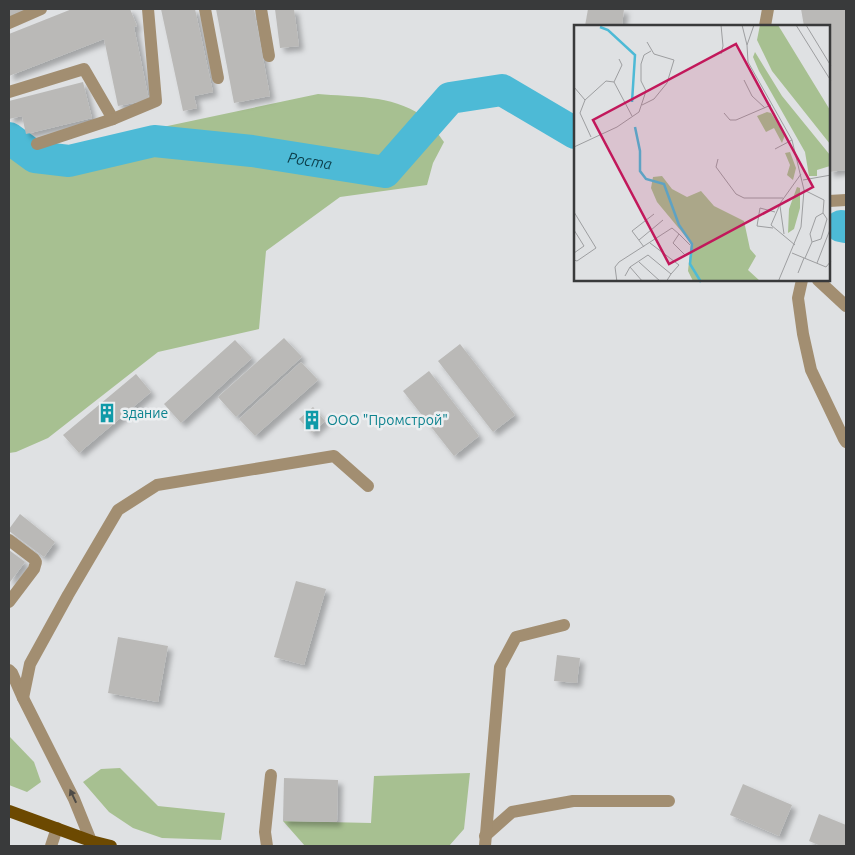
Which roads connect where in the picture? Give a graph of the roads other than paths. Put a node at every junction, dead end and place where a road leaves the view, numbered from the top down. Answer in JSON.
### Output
{"nodes":[{"id":1,"x":41,"y":9,"type":"edge"},
{"id":2,"x":148,"y":9,"type":"edge"},
{"id":3,"x":205,"y":9,"type":"edge"},
{"id":4,"x":261,"y":9,"type":"edge"},
{"id":5,"x":768,"y":9,"type":"edge"},
{"id":6,"x":9,"y":23,"type":"edge"},
{"id":7,"x":765,"y":25,"type":"edge"},
{"id":8,"x":269,"y":56,"type":"dead end"},
{"id":9,"x":218,"y":78,"type":"dead end"},
{"id":10,"x":9,"y":92,"type":"edge"},
{"id":11,"x":113,"y":120,"type":"junction"},
{"id":12,"x":36,"y":144,"type":"dead end"},
{"id":13,"x":846,"y":200,"type":"edge"},
{"id":14,"x":830,"y":201,"type":"edge"},
{"id":15,"x":802,"y":281,"type":"edge"},
{"id":16,"x":819,"y":281,"type":"edge"},
{"id":17,"x":846,"y":306,"type":"edge"},
{"id":18,"x":846,"y":442,"type":"edge"},
{"id":19,"x":368,"y":486,"type":"dead end"},
{"id":20,"x":9,"y":540,"type":"edge"},
{"id":21,"x":9,"y":602,"type":"edge"},
{"id":22,"x":564,"y":625,"type":"dead end"},
{"id":23,"x":9,"y":670,"type":"edge"},
{"id":24,"x":23,"y":698,"type":"junction"},
{"id":25,"x":271,"y":775,"type":"dead end"},
{"id":26,"x":669,"y":801,"type":"dead end"},
{"id":27,"x":9,"y":812,"type":"edge"},
{"id":28,"x":57,"y":828,"type":"junction"},
{"id":29,"x":91,"y":841,"type":"junction"},
{"id":30,"x":485,"y":841,"type":"edge"},
{"id":31,"x":50,"y":846,"type":"edge"},
{"id":32,"x":111,"y":846,"type":"edge"},
{"id":33,"x":267,"y":846,"type":"edge"}],
"edges":[{"from":1,"to":6,"type":"street"},
{"from":2,"to":11,"type":"street"},
{"from":3,"to":9,"type":"street"},
{"from":4,"to":8,"type":"street"},
{"from":5,"to":7,"type":"street"},
{"from":10,"to":11,"type":"street"},
{"from":11,"to":12,"type":"street"},
{"from":13,"to":14,"type":"street"},
{"from":15,"to":18,"type":"street"},
{"from":16,"to":17,"type":"street"},
{"from":19,"to":24,"type":"street"},
{"from":20,"to":21,"type":"street"},
{"from":22,"to":30,"type":"street"},
{"from":23,"to":24,"type":"street"},
{"from":29,"to":24,"type":"street","one_way":true},
{"from":25,"to":33,"type":"street"},
{"from":26,"to":30,"type":"street"},
{"from":27,"to":28,"type":"main road"},
{"from":28,"to":29,"type":"main road"},
{"from":28,"to":31,"type":"street"},
{"from":29,"to":32,"type":"main road"}]}
